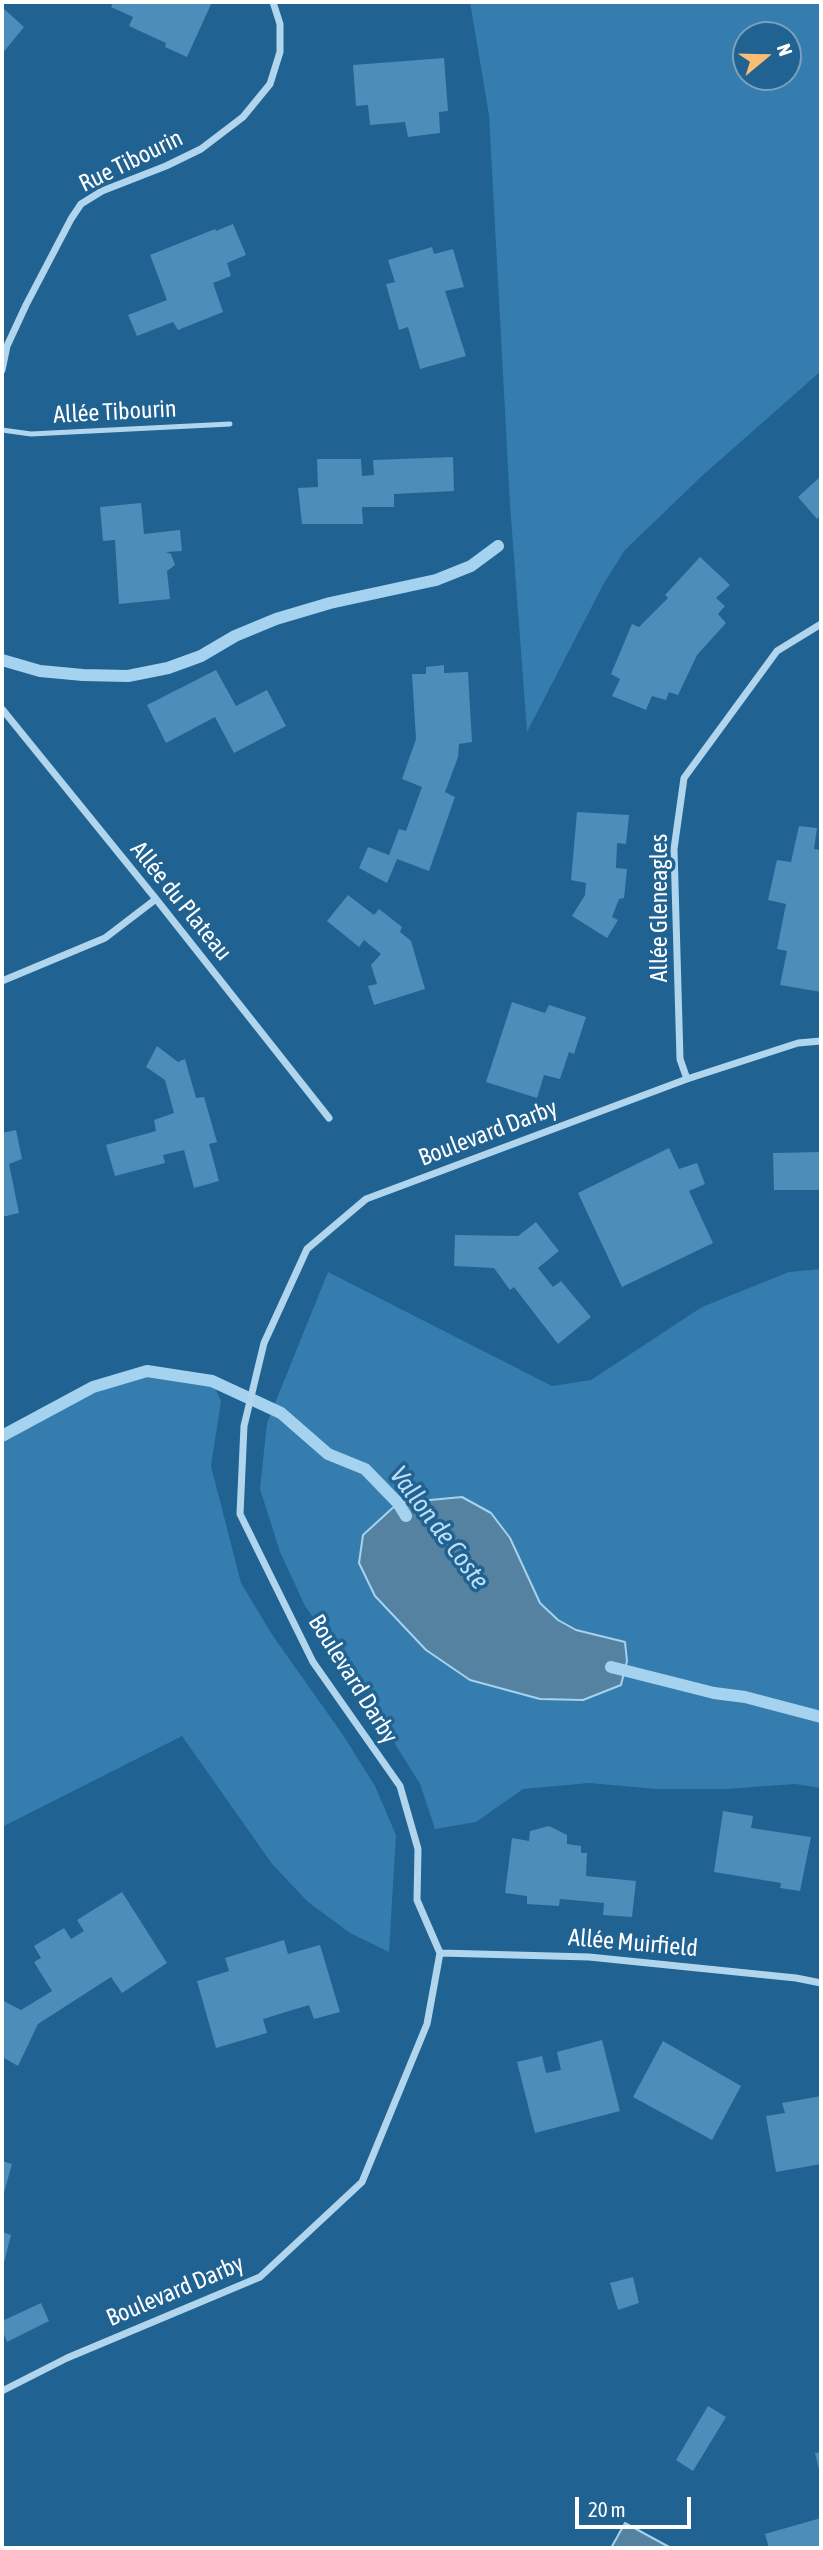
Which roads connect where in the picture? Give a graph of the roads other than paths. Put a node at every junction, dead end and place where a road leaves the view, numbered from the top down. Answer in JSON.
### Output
{"nodes":[{"id":1,"x":273,"y":2,"type":"edge"},
{"id":2,"x":2,"y":370,"type":"edge"},
{"id":3,"x":230,"y":424,"type":"dead end"},
{"id":4,"x":2,"y":430,"type":"edge"},
{"id":5,"x":821,"y":624,"type":"edge"},
{"id":6,"x":2,"y":709,"type":"edge"},
{"id":7,"x":156,"y":899,"type":"junction"},
{"id":8,"x":2,"y":981,"type":"edge"},
{"id":9,"x":821,"y":1041,"type":"edge"},
{"id":10,"x":687,"y":1079,"type":"junction"},
{"id":11,"x":329,"y":1118,"type":"dead end"},
{"id":12,"x":440,"y":1954,"type":"junction"},
{"id":13,"x":821,"y":1983,"type":"edge"},
{"id":14,"x":2,"y":2391,"type":"edge"}],
"edges":[{"from":1,"to":2,"type":"street","name":"Rue Tibourin"},
{"from":3,"to":4,"type":"lane","name":"Allée Tibourin"},
{"from":5,"to":10,"type":"street","name":"Allée Gleneagles"},
{"from":6,"to":7,"type":"street","name":"Allée du Plateau"},
{"from":7,"to":8,"type":"street"},
{"from":7,"to":11,"type":"street","name":"Allée du Plateau"},
{"from":9,"to":10,"type":"street","name":"Boulevard Darby"},
{"from":10,"to":12,"type":"street","name":"Boulevard Darby"},
{"from":12,"to":13,"type":"street","name":"Allée Muirfield"},
{"from":12,"to":14,"type":"street","name":"Boulevard Darby"}]}
